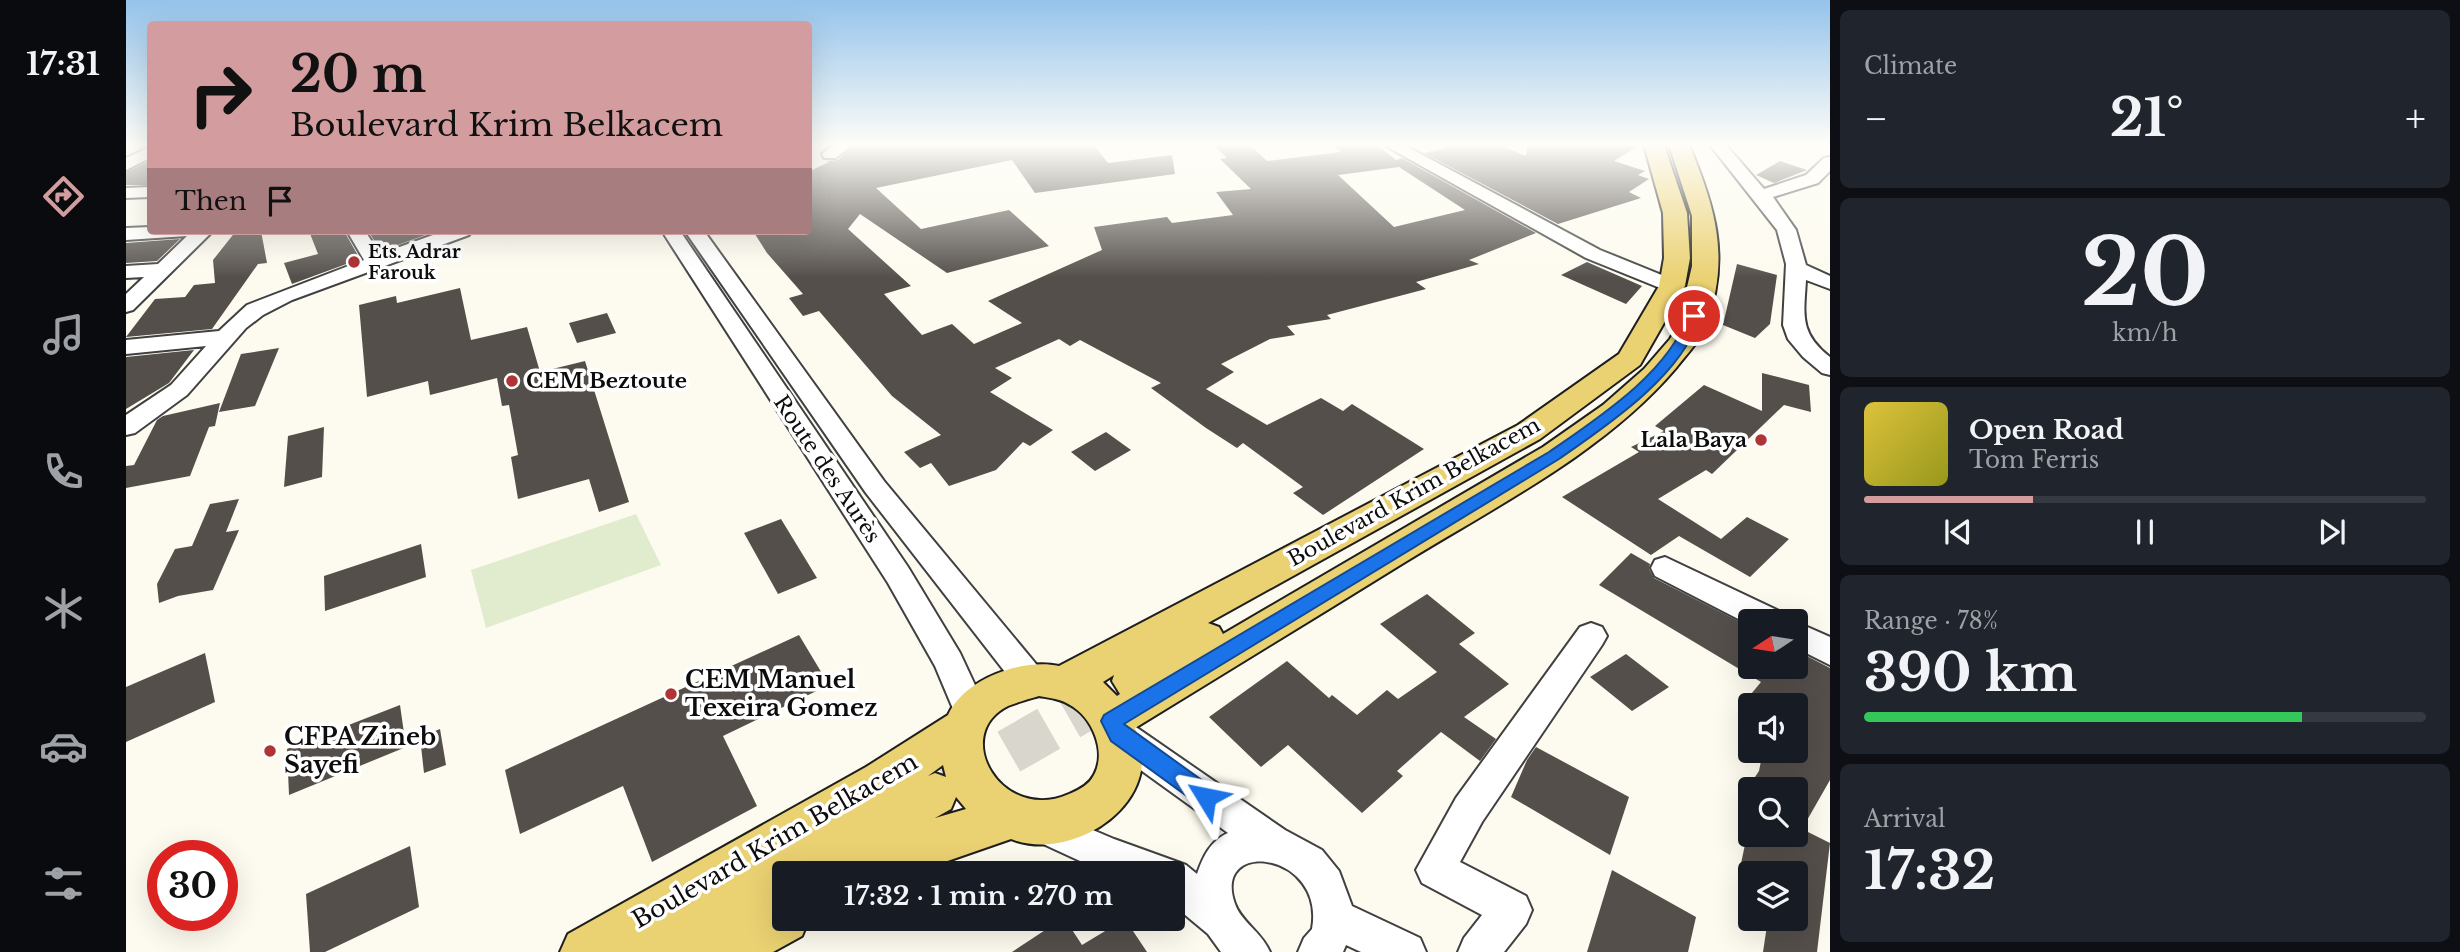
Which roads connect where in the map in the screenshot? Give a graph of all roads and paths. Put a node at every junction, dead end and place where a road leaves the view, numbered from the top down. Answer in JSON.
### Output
{"nodes":[{"id":1,"x":1474,"y":189,"type":"edge"},
{"id":2,"x":1668,"y":189,"type":"edge"},
{"id":3,"x":1695,"y":189,"type":"edge"},
{"id":4,"x":1754,"y":189,"type":"edge"},
{"id":5,"x":1779,"y":189,"type":"edge"},
{"id":6,"x":126,"y":192,"type":"edge"},
{"id":7,"x":147,"y":192,"type":"edge"},
{"id":8,"x":1759,"y":196,"type":"junction"},
{"id":9,"x":147,"y":233,"type":"edge"},
{"id":10,"x":126,"y":234,"type":"edge"},
{"id":11,"x":200,"y":235,"type":"edge"},
{"id":12,"x":358,"y":235,"type":"edge"},
{"id":13,"x":452,"y":235,"type":"edge"},
{"id":14,"x":674,"y":235,"type":"edge"},
{"id":15,"x":697,"y":235,"type":"edge"},
{"id":16,"x":376,"y":264,"type":"junction"},
{"id":17,"x":1795,"y":268,"type":"junction"},
{"id":18,"x":164,"y":270,"type":"junction"},
{"id":19,"x":126,"y":272,"type":"edge"},
{"id":20,"x":1830,"y":283,"type":"edge"},
{"id":21,"x":1672,"y":286,"type":"junction"},
{"id":22,"x":128,"y":302,"type":"edge"},
{"id":23,"x":225,"y":337,"type":"junction"},
{"id":24,"x":126,"y":346,"type":"edge"},
{"id":25,"x":1830,"y":368,"type":"edge"},
{"id":26,"x":126,"y":427,"type":"edge"},
{"id":27,"x":1529,"y":432,"type":"junction"},
{"id":28,"x":1554,"y":455,"type":"junction"},
{"id":29,"x":1411,"y":518,"type":"junction"},
{"id":30,"x":1665,"y":568,"type":"dead end"},
{"id":31,"x":1746,"y":609,"type":"edge"},
{"id":32,"x":1591,"y":636,"type":"dead end"},
{"id":33,"x":1808,"y":640,"type":"edge"},
{"id":34,"x":1830,"y":652,"type":"edge"},
{"id":35,"x":1132,"y":681,"type":"tunnel mouth"},
{"id":36,"x":1047,"y":682,"type":"junction"},
{"id":37,"x":967,"y":720,"type":"junction"},
{"id":38,"x":1115,"y":728,"type":"junction"},
{"id":39,"x":935,"y":794,"type":"tunnel mouth"},
{"id":40,"x":1024,"y":820,"type":"junction"},
{"id":41,"x":1272,"y":843,"type":"junction"},
{"id":42,"x":819,"y":861,"type":"edge"},
{"id":43,"x":888,"y":861,"type":"edge"},
{"id":44,"x":1124,"y":861,"type":"edge"},
{"id":45,"x":772,"y":888,"type":"edge"},
{"id":46,"x":1185,"y":889,"type":"edge"},
{"id":47,"x":1219,"y":919,"type":"junction"},
{"id":48,"x":772,"y":925,"type":"edge"},
{"id":49,"x":1326,"y":935,"type":"edge"},
{"id":50,"x":586,"y":952,"type":"edge"},
{"id":51,"x":662,"y":952,"type":"edge"},
{"id":52,"x":724,"y":952,"type":"edge"},
{"id":53,"x":1250,"y":952,"type":"edge"},
{"id":54,"x":1406,"y":952,"type":"edge"},
{"id":55,"x":1478,"y":952,"type":"edge"}],
"edges":[{"from":1,"to":21,"type":"street"},
{"from":2,"to":21,"type":"main road","name":"Boulevard Krim Belkacem"},
{"from":3,"to":28,"type":"main road","name":"Boulevard Krim Belkacem"},
{"from":4,"to":8,"type":"street"},
{"from":5,"to":8,"type":"street"},
{"from":6,"to":7,"type":"street"},
{"from":8,"to":17,"type":"street"},
{"from":9,"to":10,"type":"street"},
{"from":11,"to":18,"type":"street"},
{"from":12,"to":16,"type":"street"},
{"from":13,"to":16,"type":"street"},
{"from":14,"to":37,"type":"street","name":"Route des Aurès"},
{"from":15,"to":36,"type":"street","name":"Route des Aurès"},
{"from":16,"to":23,"type":"street"},
{"from":17,"to":20,"type":"street"},
{"from":17,"to":25,"type":"street"},
{"from":18,"to":19,"type":"street"},
{"from":18,"to":22,"type":"street"},
{"from":21,"to":27,"type":"main road","name":"Boulevard Krim Belkacem"},
{"from":23,"to":24,"type":"street"},
{"from":23,"to":26,"type":"street"},
{"from":27,"to":29,"type":"main road"},
{"from":27,"to":36,"type":"main road","name":"Boulevard Krim Belkacem"},
{"from":28,"to":29,"type":"main road"},
{"from":28,"to":38,"type":"main road","name":"Boulevard Krim Belkacem"},
{"from":29,"to":35,"type":"main road"},
{"from":30,"to":31,"type":"street"},
{"from":32,"to":55,"type":"street"},
{"from":33,"to":34,"type":"street"},
{"from":36,"to":37,"type":"main road"},
{"from":36,"to":38,"type":"main road"},
{"from":37,"to":40,"type":"main road"},
{"from":37,"to":50,"type":"main road","name":"Boulevard Krim Belkacem"},
{"from":38,"to":40,"type":"main road"},
{"from":38,"to":41,"type":"street"},
{"from":39,"to":42,"type":"main road"},
{"from":40,"to":43,"type":"main road"},
{"from":40,"to":44,"type":"street"},
{"from":41,"to":47,"type":"street"},
{"from":41,"to":49,"type":"street"},
{"from":45,"to":51,"type":"main road"},
{"from":46,"to":47,"type":"street"},
{"from":47,"to":53,"type":"street"},
{"from":48,"to":52,"type":"main road"},
{"from":49,"to":54,"type":"street"}]}
